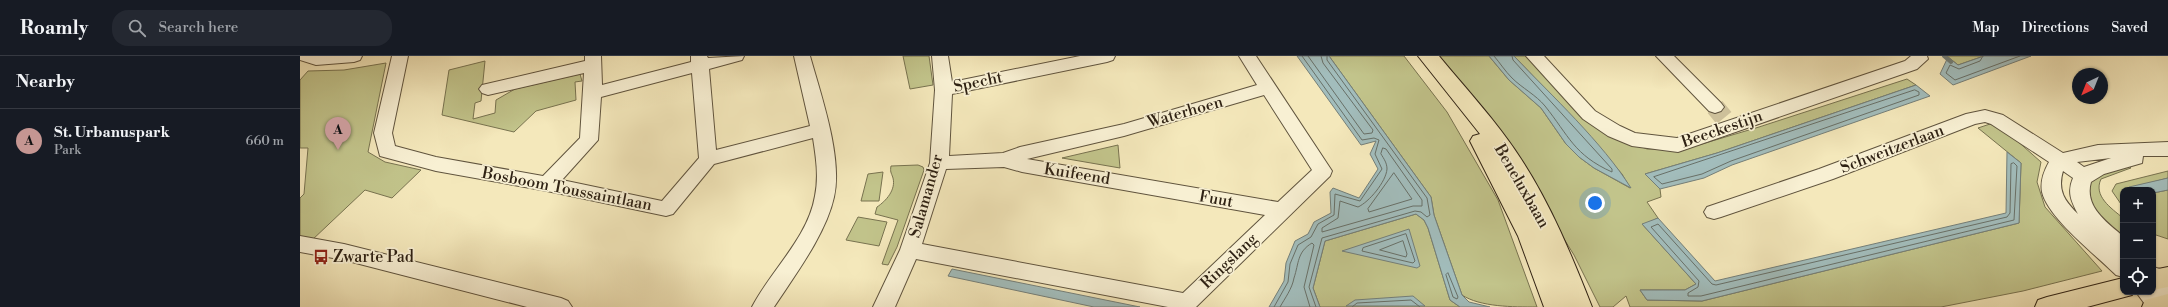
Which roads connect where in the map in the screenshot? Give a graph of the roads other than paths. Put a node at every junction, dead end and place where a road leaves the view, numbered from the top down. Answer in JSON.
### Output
{"nodes":[{"id":1,"x":304,"y":56,"type":"edge"},
{"id":2,"x":354,"y":56,"type":"edge"},
{"id":3,"x":400,"y":56,"type":"edge"},
{"id":4,"x":736,"y":56,"type":"edge"},
{"id":5,"x":802,"y":56,"type":"edge"},
{"id":6,"x":940,"y":56,"type":"edge"},
{"id":7,"x":1107,"y":56,"type":"edge"},
{"id":8,"x":1247,"y":56,"type":"edge"},
{"id":9,"x":1428,"y":56,"type":"edge"},
{"id":10,"x":1534,"y":56,"type":"edge"},
{"id":11,"x":1664,"y":56,"type":"edge"},
{"id":12,"x":593,"y":60,"type":"edge"},
{"id":13,"x":700,"y":61,"type":"edge"},
{"id":14,"x":1915,"y":61,"type":"edge"},
{"id":15,"x":1445,"y":77,"type":"junction"},
{"id":16,"x":1268,"y":88,"type":"junction"},
{"id":17,"x":488,"y":90,"type":"dead end"},
{"id":18,"x":944,"y":90,"type":"junction"},
{"id":19,"x":593,"y":93,"type":"junction"},
{"id":20,"x":1724,"y":117,"type":"junction"},
{"id":21,"x":819,"y":130,"type":"junction"},
{"id":22,"x":1101,"y":135,"type":"joint"},
{"id":23,"x":2168,"y":150,"type":"edge"},
{"id":24,"x":708,"y":159,"type":"junction"},
{"id":25,"x":1004,"y":160,"type":"junction"},
{"id":26,"x":2061,"y":162,"type":"junction"},
{"id":27,"x":939,"y":163,"type":"junction"},
{"id":28,"x":2084,"y":176,"type":"junction"},
{"id":29,"x":547,"y":184,"type":"junction"},
{"id":30,"x":1151,"y":187,"type":"joint"},
{"id":31,"x":1281,"y":210,"type":"junction"},
{"id":32,"x":1714,"y":212,"type":"dead end"},
{"id":33,"x":300,"y":244,"type":"edge"},
{"id":34,"x":2120,"y":245,"type":"edge"},
{"id":35,"x":910,"y":250,"type":"junction"},
{"id":36,"x":2120,"y":266,"type":"edge"},
{"id":37,"x":2120,"y":289,"type":"edge"},
{"id":38,"x":561,"y":307,"type":"edge"},
{"id":39,"x":762,"y":307,"type":"edge"},
{"id":40,"x":884,"y":307,"type":"edge"},
{"id":41,"x":1556,"y":307,"type":"edge"},
{"id":42,"x":1580,"y":307,"type":"edge"},
{"id":43,"x":2047,"y":307,"type":"edge"}],
"edges":[{"from":1,"to":2,"type":"street"},
{"from":3,"to":29,"type":"street","name":"Bosboom Toussaintlaan"},
{"from":4,"to":13,"type":"street"},
{"from":5,"to":21,"type":"street"},
{"from":6,"to":18,"type":"street","name":"Salamander"},
{"from":7,"to":18,"type":"street","name":"Specht"},
{"from":8,"to":16,"type":"street","name":"Ringslang"},
{"from":9,"to":15,"type":"main road","name":"Beneluxbaan"},
{"from":10,"to":20,"type":"street","name":"Beeckestijn"},
{"from":11,"to":20,"type":"street"},
{"from":12,"to":17,"type":"street"},
{"from":12,"to":19,"type":"street"},
{"from":13,"to":19,"type":"street"},
{"from":13,"to":24,"type":"street"},
{"from":14,"to":20,"type":"street","name":"Beeckestijn"},
{"from":15,"to":41,"type":"main road","name":"Beneluxbaan"},
{"from":15,"to":42,"type":"main road","name":"Beneluxbaan"},
{"from":16,"to":22,"type":"street","name":"Waterhoen"},
{"from":16,"to":31,"type":"street","name":"Ringslang"},
{"from":18,"to":27,"type":"street","name":"Salamander"},
{"from":19,"to":29,"type":"street"},
{"from":21,"to":24,"type":"street"},
{"from":21,"to":39,"type":"street"},
{"from":22,"to":25,"type":"street","name":"Kuifeend"},
{"from":23,"to":26,"type":"street"},
{"from":23,"to":28,"type":"street"},
{"from":24,"to":29,"type":"street","name":"Bosboom Toussaintlaan"},
{"from":25,"to":27,"type":"street","name":"Kuifeend"},
{"from":25,"to":30,"type":"street","name":"Kuifeend"},
{"from":26,"to":28,"type":"street","name":"Schweitzerlaan"},
{"from":26,"to":32,"type":"street","name":"Schweitzerlaan"},
{"from":26,"to":36,"type":"street"},
{"from":27,"to":35,"type":"street","name":"Salamander"},
{"from":28,"to":34,"type":"street"},
{"from":30,"to":31,"type":"street","name":"Fuut"},
{"from":31,"to":35,"type":"street","name":"Ringslang"},
{"from":33,"to":38,"type":"street"},
{"from":35,"to":40,"type":"street","name":"Salamander"},
{"from":37,"to":43,"type":"main road"}]}
